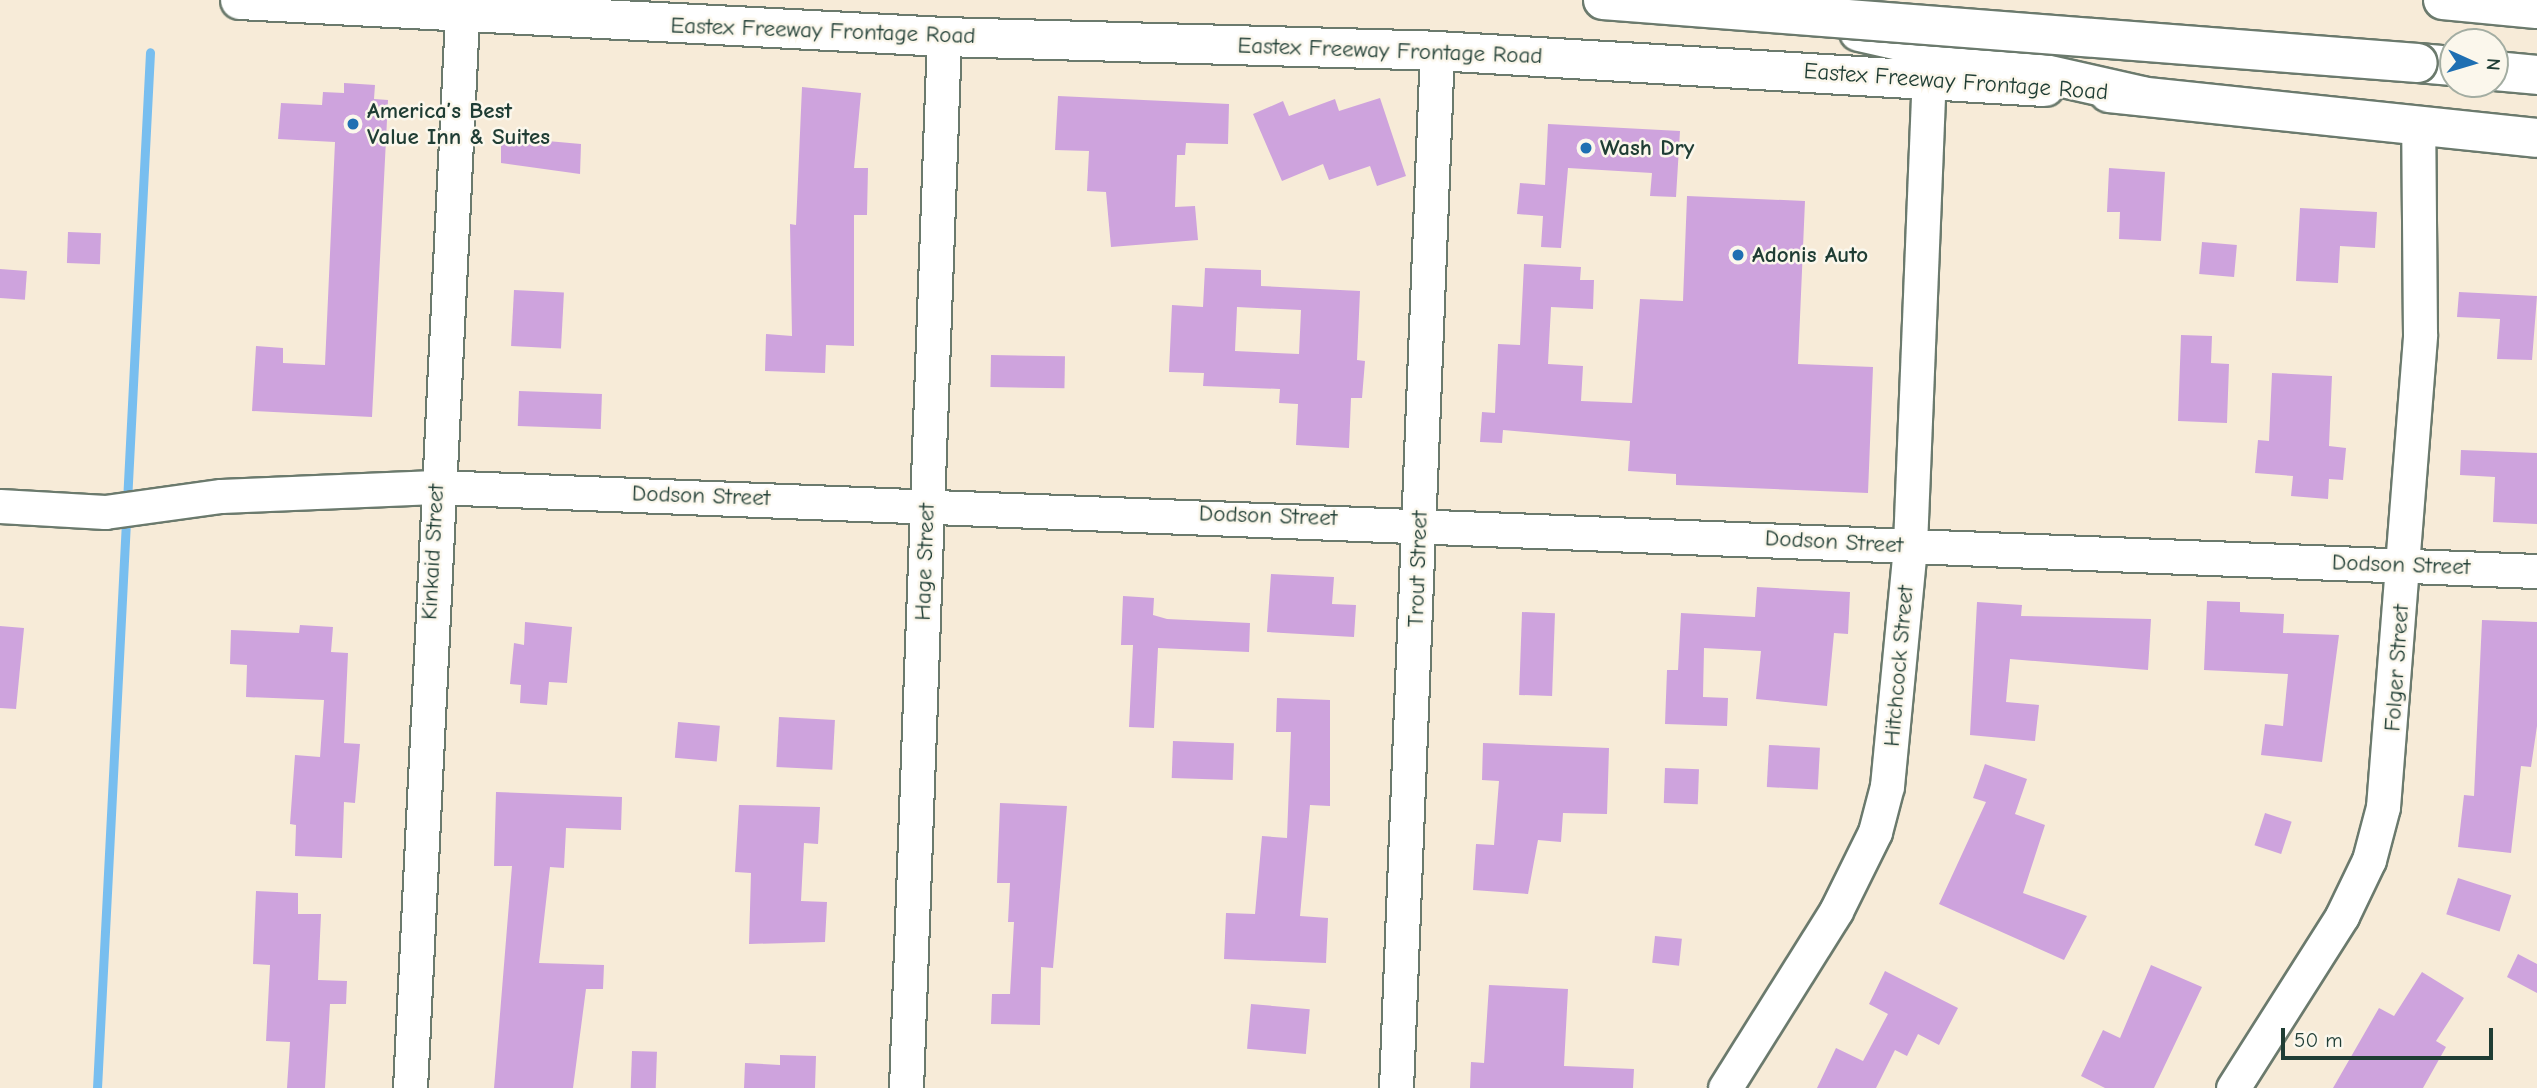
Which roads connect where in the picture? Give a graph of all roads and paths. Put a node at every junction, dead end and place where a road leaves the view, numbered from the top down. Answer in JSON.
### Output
{"nodes":[{"id":1,"x":240,"y":0,"type":"edge"},
{"id":2,"x":1603,"y":0,"type":"edge"},
{"id":3,"x":1721,"y":0,"type":"edge"},
{"id":4,"x":2443,"y":0,"type":"edge"},
{"id":5,"x":2537,"y":9,"type":"edge"},
{"id":6,"x":462,"y":16,"type":"junction"},
{"id":7,"x":944,"y":37,"type":"junction"},
{"id":8,"x":1437,"y":51,"type":"junction"},
{"id":9,"x":2436,"y":64,"type":"edge"},
{"id":10,"x":2509,"y":72,"type":"edge"},
{"id":11,"x":2537,"y":75,"type":"edge"},
{"id":12,"x":1929,"y":76,"type":"junction"},
{"id":13,"x":2142,"y":96,"type":"junction"},
{"id":14,"x":2418,"y":125,"type":"junction"},
{"id":15,"x":2537,"y":138,"type":"edge"},
{"id":16,"x":435,"y":487,"type":"junction"},
{"id":17,"x":927,"y":503,"type":"junction"},
{"id":18,"x":0,"y":506,"type":"edge"},
{"id":19,"x":1420,"y":522,"type":"junction"},
{"id":20,"x":1910,"y":545,"type":"junction"},
{"id":21,"x":2404,"y":565,"type":"junction"},
{"id":22,"x":2537,"y":571,"type":"edge"},
{"id":23,"x":410,"y":1088,"type":"edge"},
{"id":24,"x":906,"y":1088,"type":"edge"},
{"id":25,"x":1396,"y":1088,"type":"edge"},
{"id":26,"x":1725,"y":1088,"type":"edge"},
{"id":27,"x":2233,"y":1088,"type":"edge"}],
"edges":[{"from":1,"to":6,"type":"main road","name":"Eastex Freeway Frontage Road"},
{"from":2,"to":9,"type":"main road","bridge":true},
{"from":3,"to":13,"type":"main road"},
{"from":4,"to":5,"type":"main road"},
{"from":6,"to":7,"type":"main road","name":"Eastex Freeway Frontage Road"},
{"from":6,"to":16,"type":"street","name":"Kinkaid Street"},
{"from":7,"to":8,"type":"main road","name":"Eastex Freeway Frontage Road"},
{"from":7,"to":17,"type":"street","name":"Hage Street"},
{"from":8,"to":12,"type":"main road","name":"Eastex Freeway Frontage Road"},
{"from":8,"to":19,"type":"street","name":"Trout Street"},
{"from":10,"to":11,"type":"main road"},
{"from":12,"to":13,"type":"main road","name":"Eastex Freeway Frontage Road"},
{"from":12,"to":20,"type":"street","name":"Hitchcock Street"},
{"from":13,"to":14,"type":"main road","name":"Eastex Freeway Frontage Road"},
{"from":14,"to":15,"type":"main road","name":"Eastex Freeway Frontage Road"},
{"from":14,"to":21,"type":"street","name":"Folger Street"},
{"from":16,"to":17,"type":"street","name":"Dodson Street"},
{"from":16,"to":18,"type":"street","name":"Dodson Street"},
{"from":16,"to":23,"type":"street","name":"Kinkaid Street"},
{"from":17,"to":19,"type":"street","name":"Dodson Street"},
{"from":17,"to":24,"type":"street","name":"Hage Street"},
{"from":19,"to":20,"type":"street","name":"Dodson Street"},
{"from":19,"to":25,"type":"street","name":"Trout Street"},
{"from":20,"to":21,"type":"street","name":"Dodson Street"},
{"from":20,"to":26,"type":"street","name":"Hitchcock Street"},
{"from":21,"to":22,"type":"street","name":"Dodson Street"},
{"from":21,"to":27,"type":"street","name":"Folger Street"}]}
